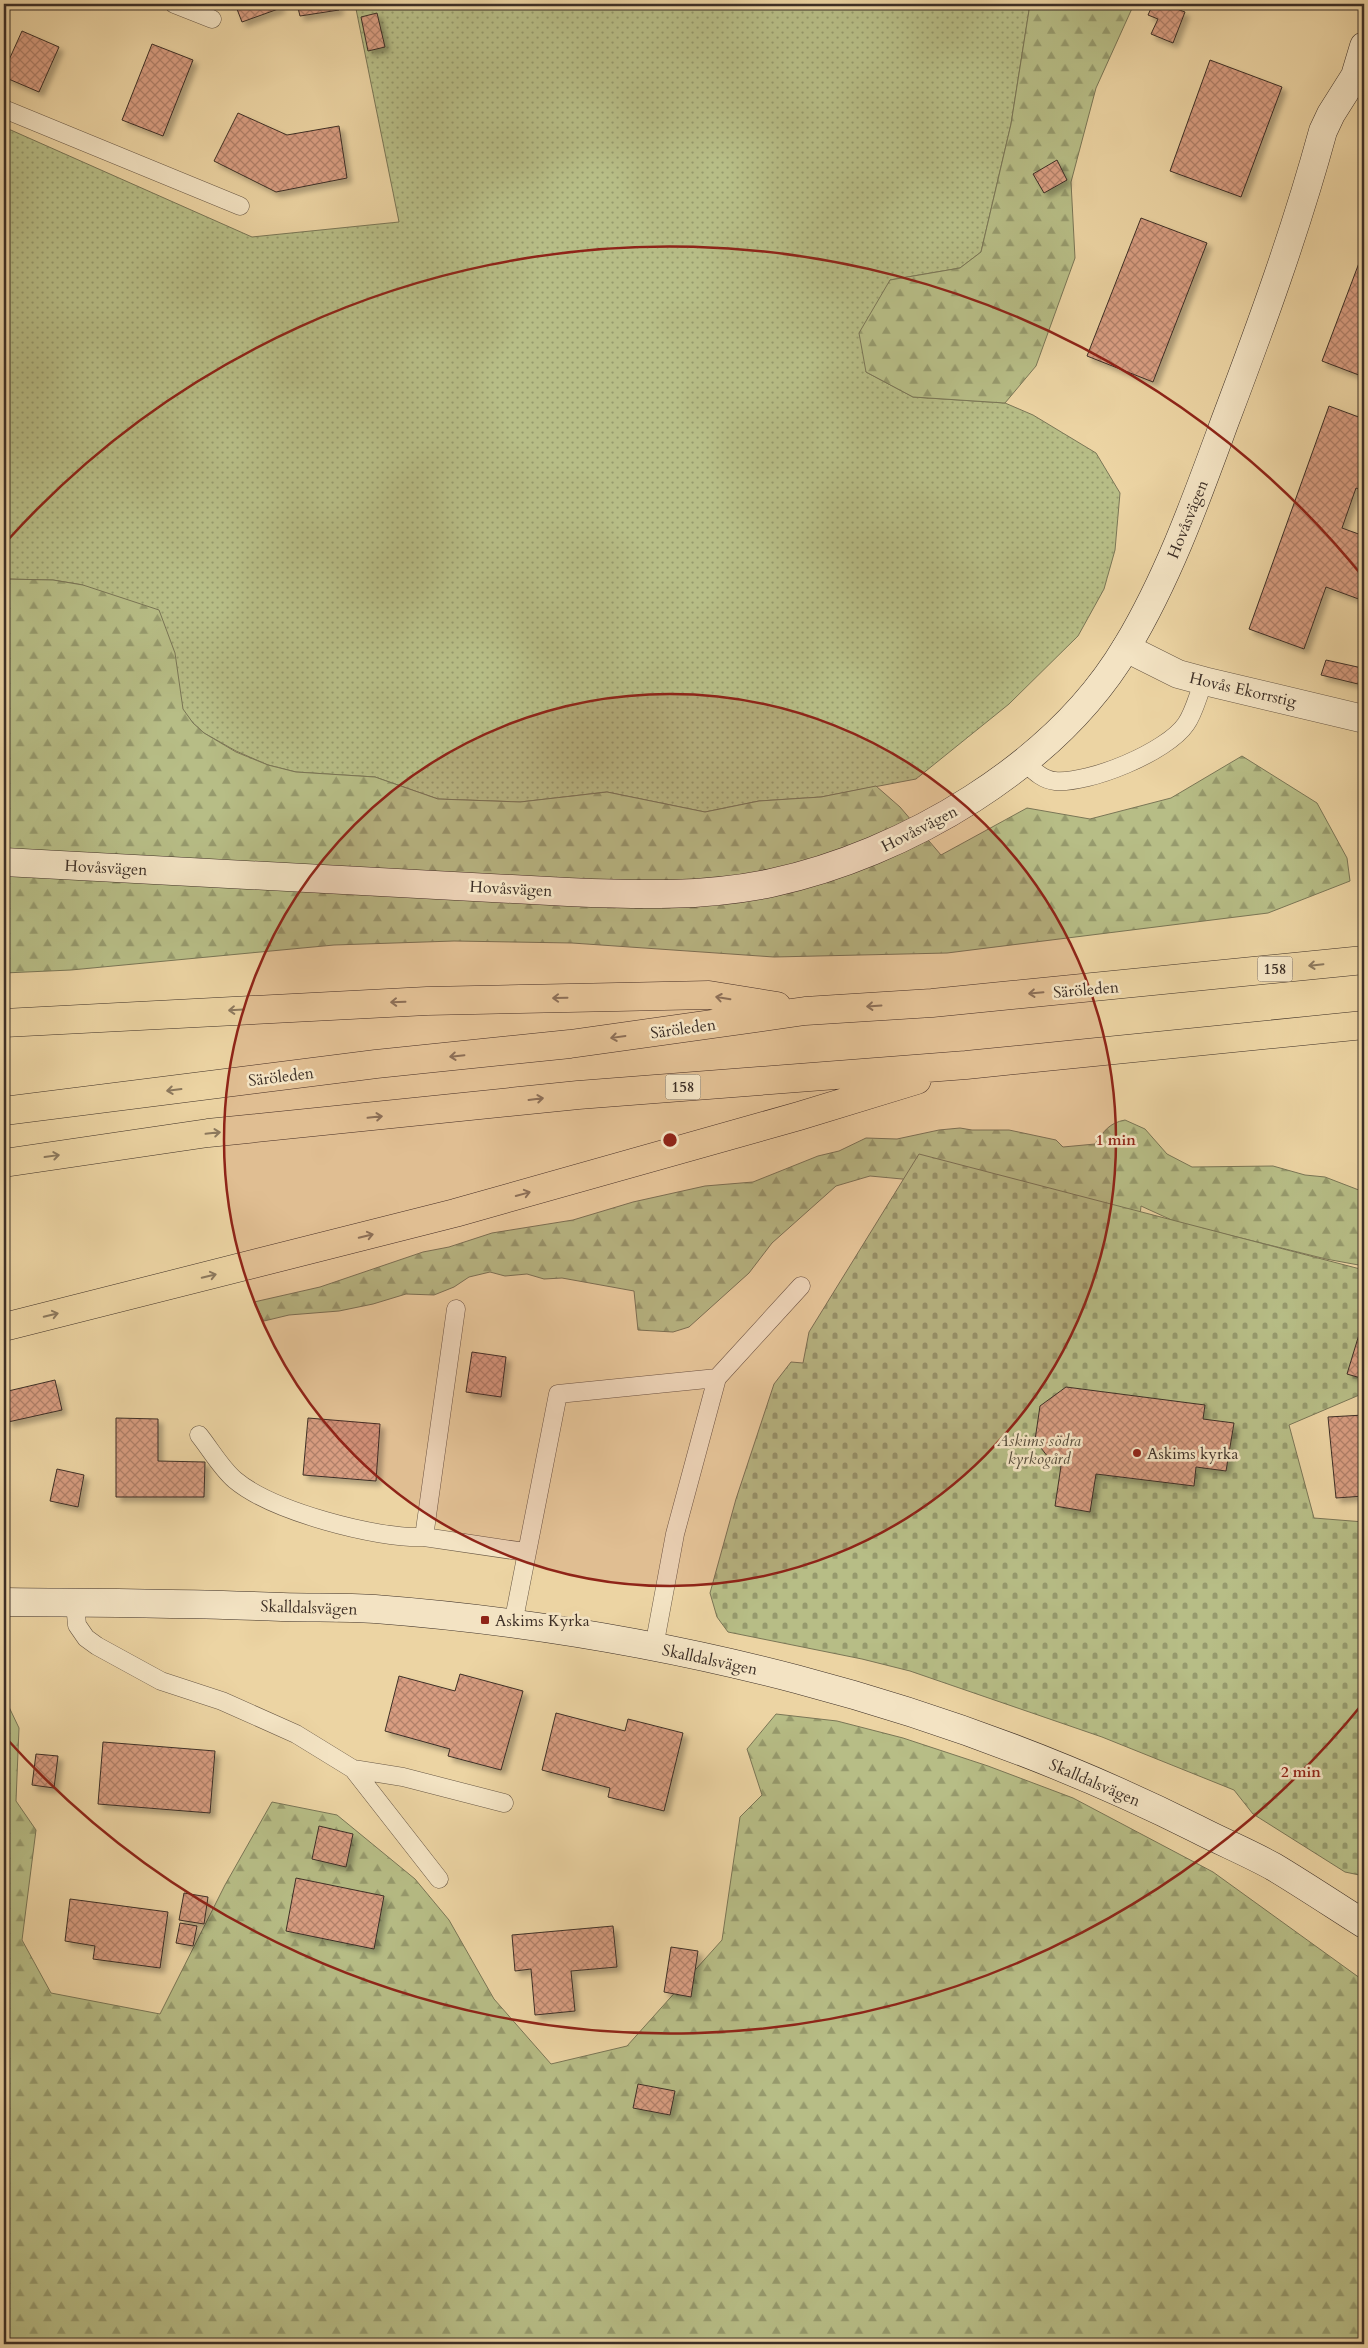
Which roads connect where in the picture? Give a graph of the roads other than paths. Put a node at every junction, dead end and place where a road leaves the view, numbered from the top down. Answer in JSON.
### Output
{"nodes":[{"id":1,"x":174,"y":4,"type":"edge"},
{"id":2,"x":212,"y":19,"type":"dead end"},
{"id":3,"x":1364,"y":46,"type":"edge"},
{"id":4,"x":4,"y":109,"type":"edge"},
{"id":5,"x":240,"y":206,"type":"dead end"},
{"id":6,"x":1126,"y":648,"type":"junction"},
{"id":7,"x":1204,"y":681,"type":"junction"},
{"id":8,"x":1364,"y":719,"type":"edge"},
{"id":9,"x":1023,"y":761,"type":"junction"},
{"id":10,"x":4,"y":862,"type":"edge"},
{"id":11,"x":1364,"y":960,"type":"edge"},
{"id":12,"x":805,"y":1011,"type":"junction"},
{"id":13,"x":4,"y":1023,"type":"edge"},
{"id":14,"x":1364,"y":1025,"type":"edge"},
{"id":15,"x":966,"y":1065,"type":"junction"},
{"id":16,"x":4,"y":1112,"type":"edge"},
{"id":17,"x":4,"y":1163,"type":"edge"},
{"id":18,"x":801,"y":1286,"type":"dead end"},
{"id":19,"x":456,"y":1309,"type":"dead end"},
{"id":20,"x":4,"y":1327,"type":"edge"},
{"id":21,"x":717,"y":1378,"type":"junction"},
{"id":22,"x":199,"y":1435,"type":"dead end"},
{"id":23,"x":424,"y":1537,"type":"junction"},
{"id":24,"x":525,"y":1552,"type":"junction"},
{"id":25,"x":4,"y":1602,"type":"edge"},
{"id":26,"x":75,"y":1603,"type":"junction"},
{"id":27,"x":513,"y":1624,"type":"junction"},
{"id":28,"x":654,"y":1647,"type":"junction"},
{"id":29,"x":353,"y":1769,"type":"junction"},
{"id":30,"x":504,"y":1803,"type":"dead end"},
{"id":31,"x":439,"y":1879,"type":"dead end"},
{"id":32,"x":1364,"y":1924,"type":"edge"}],
"edges":[{"from":1,"to":2,"type":"lane"},
{"from":3,"to":6,"type":"street","name":"Hovåsvägen"},
{"from":4,"to":5,"type":"lane"},
{"from":6,"to":7,"type":"street","name":"Hovås Ekorrstig"},
{"from":6,"to":9,"type":"street","name":"Hovåsvägen"},
{"from":7,"to":8,"type":"street","name":"Hovås Ekorrstig"},
{"from":7,"to":9,"type":"lane"},
{"from":9,"to":10,"type":"street","name":"Hovåsvägen"},
{"from":11,"to":12,"type":"main road","name":"Säröleden","number":"158","one_way":true},
{"from":12,"to":13,"type":"main road","number":"158","one_way":true},
{"from":12,"to":16,"type":"main road","name":"Säröleden","number":"158","one_way":true},
{"from":14,"to":15,"type":"main road","number":"158"},
{"from":17,"to":15,"type":"main road","number":"158","one_way":true},
{"from":20,"to":15,"type":"main road","number":"158","one_way":true},
{"from":18,"to":21,"type":"lane"},
{"from":19,"to":23,"type":"lane"},
{"from":21,"to":24,"type":"lane"},
{"from":21,"to":28,"type":"lane"},
{"from":22,"to":23,"type":"lane"},
{"from":23,"to":24,"type":"lane"},
{"from":24,"to":27,"type":"lane"},
{"from":25,"to":26,"type":"street","name":"Skalldalsvägen"},
{"from":26,"to":27,"type":"street","name":"Skalldalsvägen"},
{"from":26,"to":29,"type":"lane"},
{"from":27,"to":28,"type":"street","name":"Skalldalsvägen"},
{"from":28,"to":32,"type":"street","name":"Skalldalsvägen"},
{"from":29,"to":30,"type":"lane"},
{"from":29,"to":31,"type":"lane"}]}
